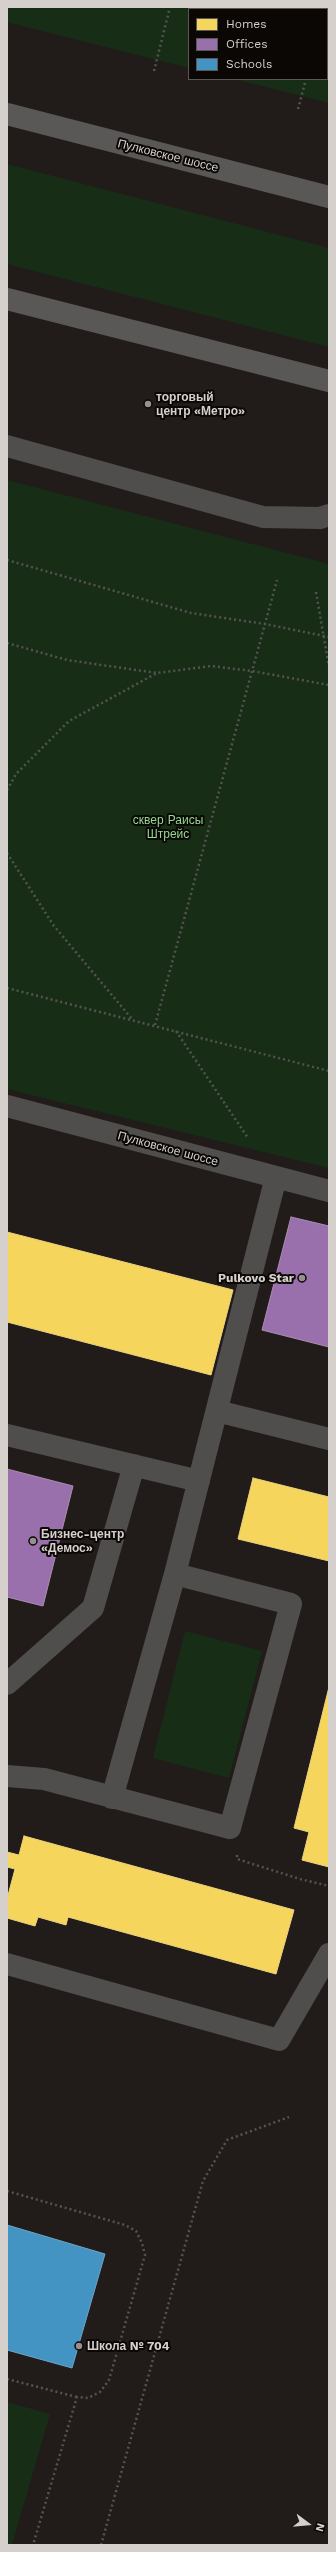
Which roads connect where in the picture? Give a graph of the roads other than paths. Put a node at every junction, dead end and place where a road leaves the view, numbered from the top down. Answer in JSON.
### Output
{"nodes":[{"id":1,"x":7,"y":114,"type":"edge"},
{"id":2,"x":329,"y":197,"type":"edge"},
{"id":3,"x":7,"y":299,"type":"edge"},
{"id":4,"x":329,"y":381,"type":"edge"},
{"id":5,"x":7,"y":446,"type":"edge"},
{"id":6,"x":329,"y":515,"type":"edge"},
{"id":7,"x":7,"y":1106,"type":"edge"},
{"id":8,"x":271,"y":1175,"type":"junction"},
{"id":9,"x":329,"y":1190,"type":"edge"},
{"id":10,"x":217,"y":1411,"type":"junction"},
{"id":11,"x":7,"y":1435,"type":"edge"},
{"id":12,"x":329,"y":1439,"type":"edge"},
{"id":13,"x":134,"y":1465,"type":"junction"},
{"id":14,"x":199,"y":1480,"type":"junction"},
{"id":15,"x":175,"y":1574,"type":"junction"},
{"id":16,"x":7,"y":1684,"type":"edge"},
{"id":17,"x":7,"y":1776,"type":"edge"},
{"id":18,"x":112,"y":1798,"type":"junction"},
{"id":19,"x":329,"y":1954,"type":"edge"},
{"id":20,"x":7,"y":1964,"type":"edge"}],
"edges":[{"from":1,"to":2,"type":"main road","name":"Пулковское шоссе"},
{"from":3,"to":4,"type":"main road"},
{"from":5,"to":6,"type":"street"},
{"from":7,"to":8,"type":"street","name":"Пулковское шоссе"},
{"from":8,"to":9,"type":"street","name":"Пулковское шоссе"},
{"from":8,"to":10,"type":"street"},
{"from":10,"to":12,"type":"street"},
{"from":10,"to":14,"type":"street"},
{"from":11,"to":13,"type":"street"},
{"from":13,"to":14,"type":"street"},
{"from":13,"to":16,"type":"street"},
{"from":14,"to":15,"type":"street"},
{"from":15,"to":18,"type":"street"},
{"from":15,"to":18,"type":"street"},
{"from":17,"to":18,"type":"street"},
{"from":19,"to":20,"type":"street"}]}
